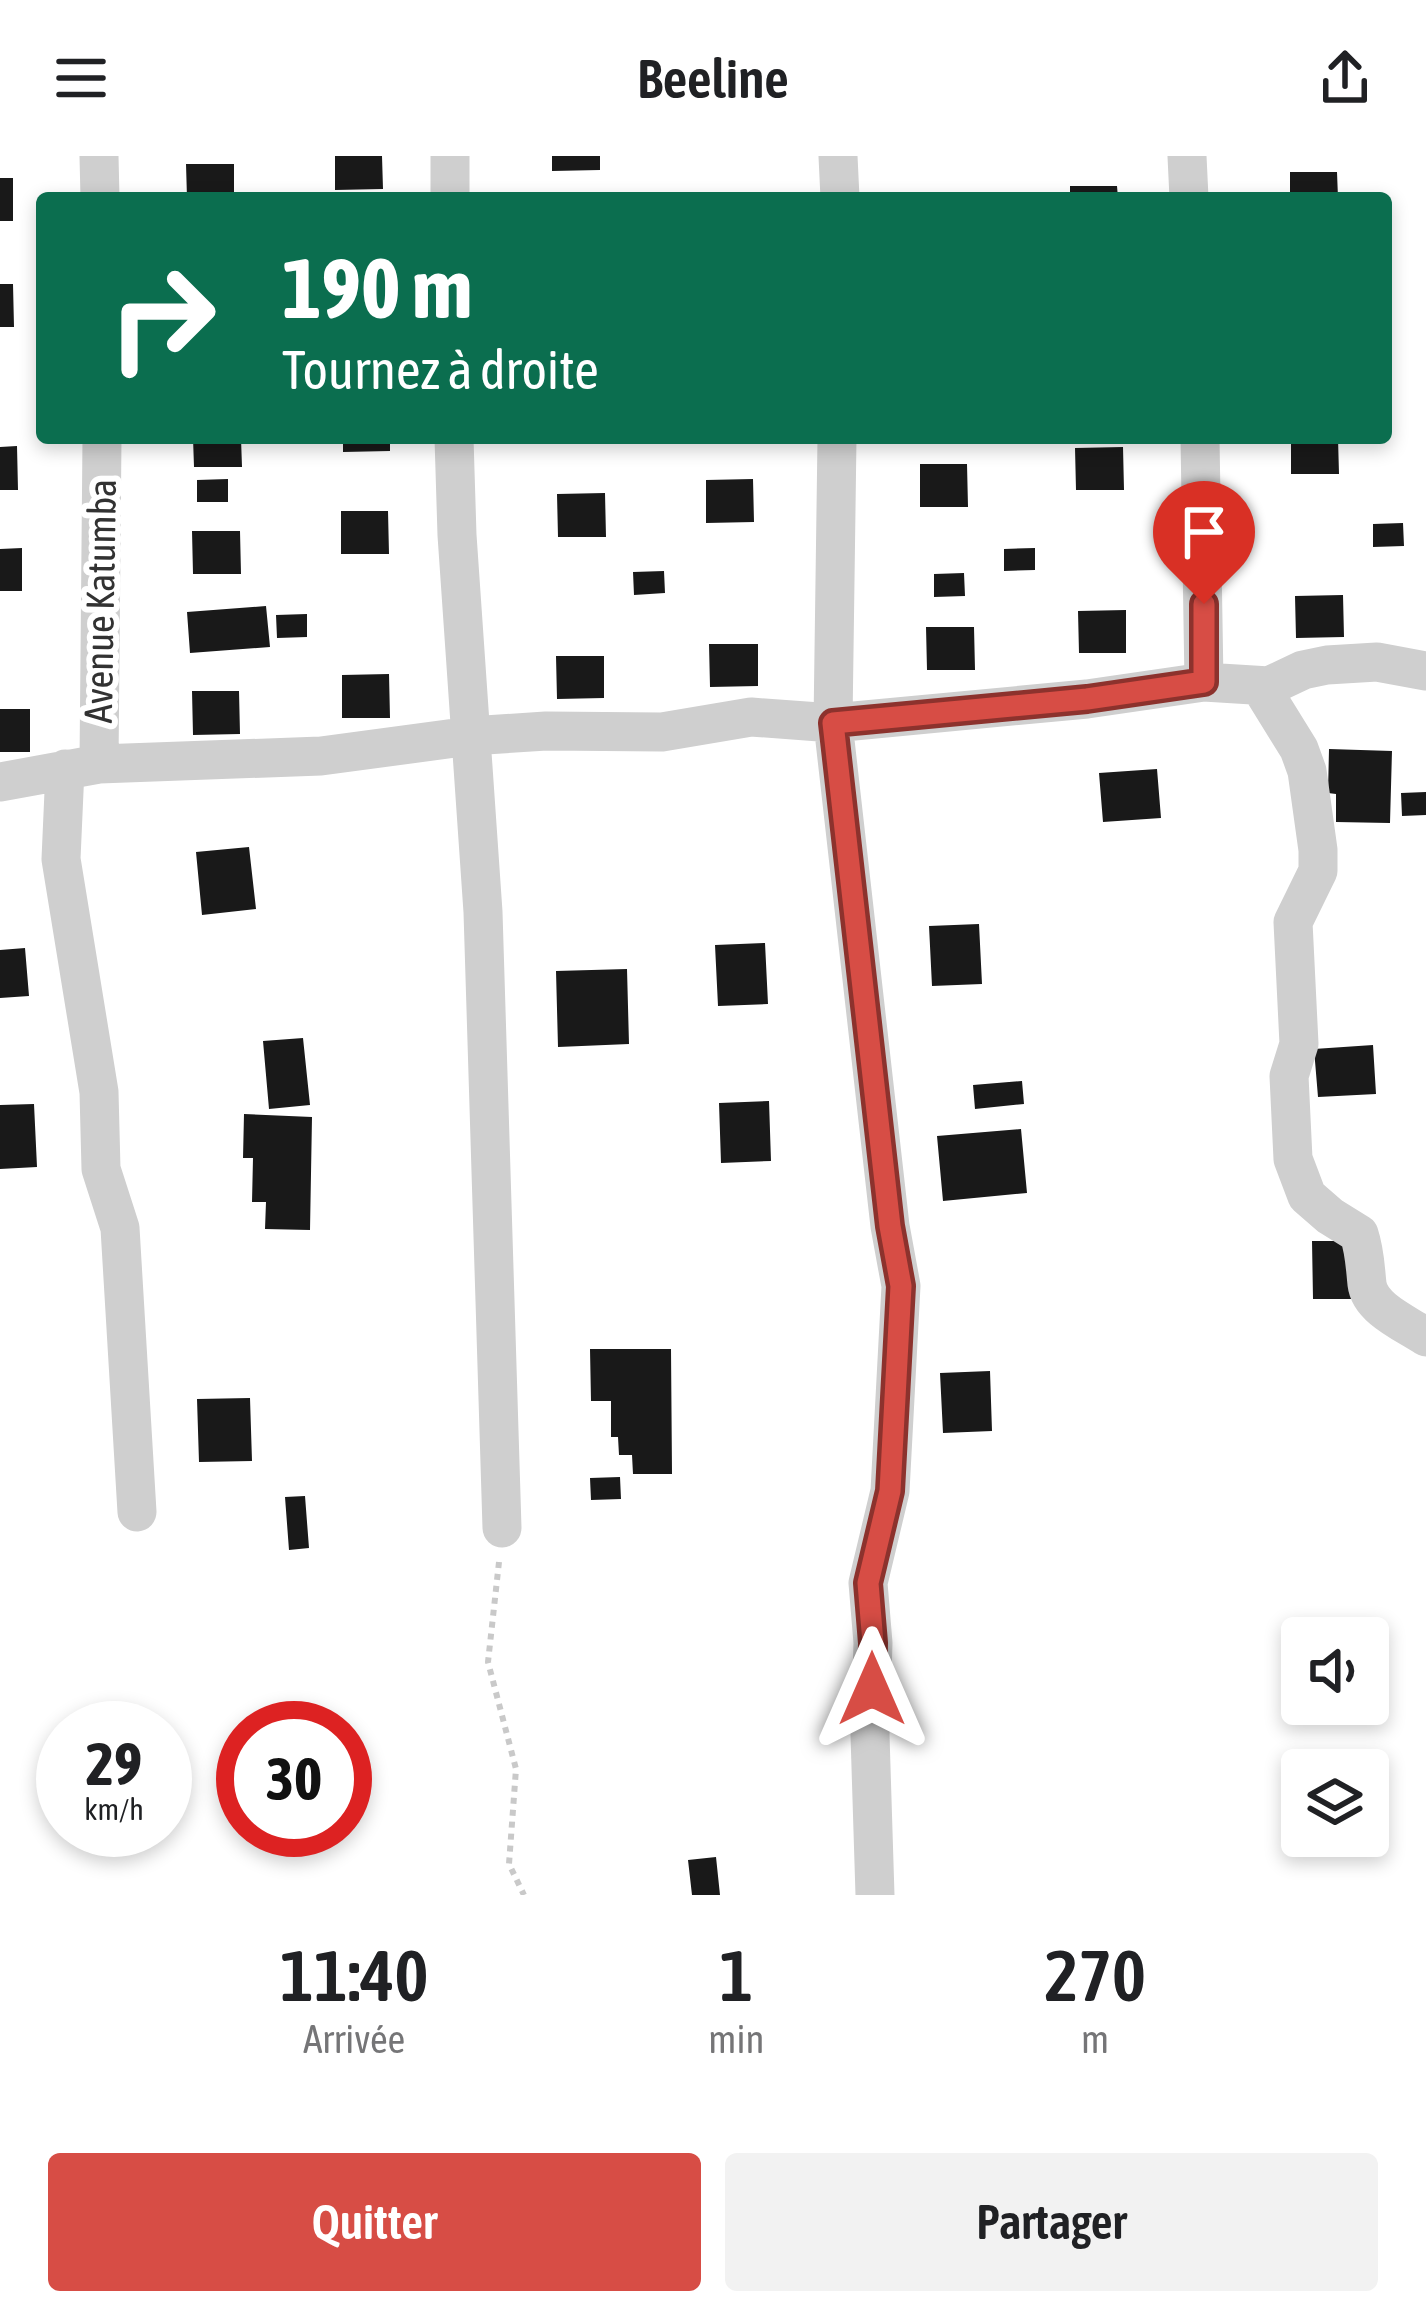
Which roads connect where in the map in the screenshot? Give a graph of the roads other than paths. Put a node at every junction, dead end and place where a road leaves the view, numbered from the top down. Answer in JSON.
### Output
{"nodes":[{"id":1,"x":99,"y":156,"type":"edge"},
{"id":2,"x":450,"y":156,"type":"edge"},
{"id":3,"x":838,"y":156,"type":"edge"},
{"id":4,"x":1186,"y":156,"type":"edge"},
{"id":5,"x":100,"y":192,"type":"edge"},
{"id":6,"x":450,"y":192,"type":"edge"},
{"id":7,"x":840,"y":192,"type":"edge"},
{"id":8,"x":1189,"y":192,"type":"edge"},
{"id":9,"x":102,"y":444,"type":"edge"},
{"id":10,"x":454,"y":444,"type":"edge"},
{"id":11,"x":837,"y":444,"type":"edge"},
{"id":12,"x":1200,"y":444,"type":"edge"},
{"id":13,"x":1426,"y":671,"type":"edge"},
{"id":14,"x":1204,"y":682,"type":"junction"},
{"id":15,"x":1261,"y":686,"type":"junction"},
{"id":16,"x":833,"y":723,"type":"junction"},
{"id":17,"x":470,"y":736,"type":"junction"},
{"id":18,"x":82,"y":767,"type":"junction"},
{"id":19,"x":0,"y":782,"type":"edge"},
{"id":20,"x":1426,"y":1337,"type":"edge"},
{"id":21,"x":136,"y":1512,"type":"dead end"},
{"id":22,"x":502,"y":1528,"type":"road end"},
{"id":23,"x":875,"y":1895,"type":"edge"}],
"edges":[{"from":1,"to":5,"type":"street"},
{"from":2,"to":6,"type":"street"},
{"from":3,"to":7,"type":"street"},
{"from":4,"to":8,"type":"street"},
{"from":9,"to":18,"type":"street","name":"Avenue Katumba"},
{"from":10,"to":17,"type":"street"},
{"from":11,"to":16,"type":"street"},
{"from":12,"to":14,"type":"street"},
{"from":13,"to":15,"type":"street"},
{"from":14,"to":15,"type":"street"},
{"from":14,"to":16,"type":"street"},
{"from":15,"to":20,"type":"street"},
{"from":16,"to":17,"type":"street"},
{"from":16,"to":23,"type":"street"},
{"from":17,"to":18,"type":"street"},
{"from":17,"to":22,"type":"street"},
{"from":18,"to":19,"type":"street"},
{"from":18,"to":21,"type":"street","name":"Avenue Katumba"}]}
